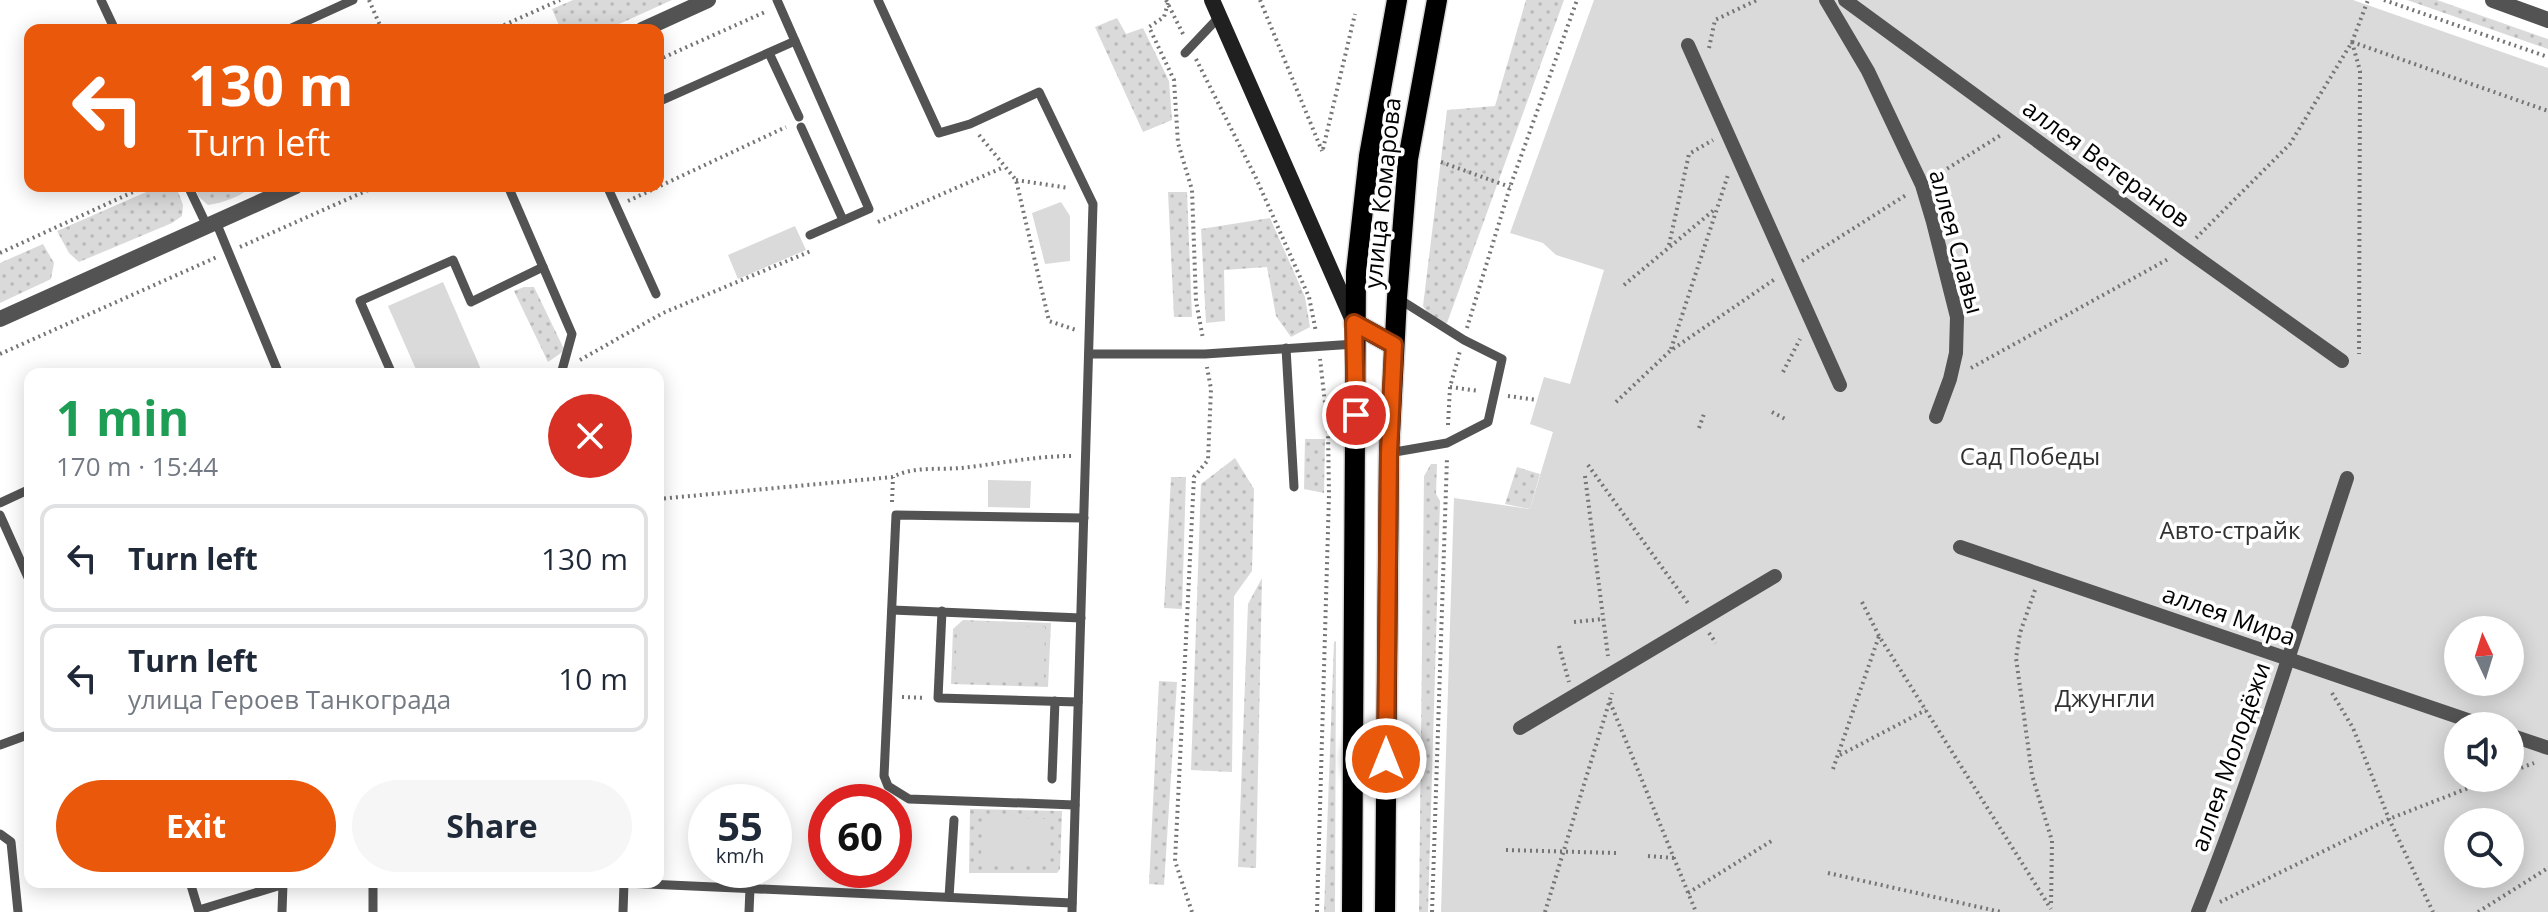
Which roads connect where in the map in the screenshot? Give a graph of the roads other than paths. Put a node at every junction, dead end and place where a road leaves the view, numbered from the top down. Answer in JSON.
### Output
{"nodes":[{"id":1,"x":101,"y":0,"type":"edge"},
{"id":2,"x":353,"y":0,"type":"edge"},
{"id":3,"x":708,"y":0,"type":"edge"},
{"id":4,"x":878,"y":0,"type":"edge"},
{"id":5,"x":1212,"y":0,"type":"edge"},
{"id":6,"x":1397,"y":0,"type":"edge"},
{"id":7,"x":1437,"y":0,"type":"edge"},
{"id":8,"x":1826,"y":0,"type":"edge"},
{"id":9,"x":1845,"y":0,"type":"edge"},
{"id":10,"x":2493,"y":0,"type":"edge"},
{"id":11,"x":779,"y":3,"type":"edge"},
{"id":12,"x":1220,"y":16,"type":"junction"},
{"id":13,"x":2548,"y":20,"type":"edge"},
{"id":14,"x":112,"y":24,"type":"edge"},
{"id":15,"x":300,"y":24,"type":"edge"},
{"id":16,"x":655,"y":24,"type":"edge"},
{"id":17,"x":795,"y":41,"type":"junction"},
{"id":18,"x":1688,"y":45,"type":"dead end"},
{"id":19,"x":1188,"y":51,"type":"road end"},
{"id":20,"x":769,"y":53,"type":"junction"},
{"id":21,"x":664,"y":99,"type":"edge"},
{"id":22,"x":192,"y":192,"type":"edge"},
{"id":23,"x":283,"y":192,"type":"edge"},
{"id":24,"x":511,"y":192,"type":"edge"},
{"id":25,"x":610,"y":192,"type":"edge"},
{"id":26,"x":843,"y":220,"type":"junction"},
{"id":27,"x":212,"y":224,"type":"junction"},
{"id":28,"x":810,"y":235,"type":"dead end"},
{"id":29,"x":543,"y":267,"type":"junction"},
{"id":30,"x":656,"y":294,"type":"dead end"},
{"id":31,"x":1397,"y":298,"type":"junction"},
{"id":32,"x":0,"y":319,"type":"edge"},
{"id":33,"x":1354,"y":323,"type":"junction"},
{"id":34,"x":1355,"y":344,"type":"junction"},
{"id":35,"x":1394,"y":345,"type":"junction"},
{"id":36,"x":1286,"y":348,"type":"junction"},
{"id":37,"x":1089,"y":354,"type":"junction"},
{"id":38,"x":2342,"y":361,"type":"dead end"},
{"id":39,"x":277,"y":368,"type":"edge"},
{"id":40,"x":389,"y":368,"type":"edge"},
{"id":41,"x":562,"y":368,"type":"edge"},
{"id":42,"x":1840,"y":385,"type":"dead end"},
{"id":43,"x":1936,"y":417,"type":"dead end"},
{"id":44,"x":1389,"y":453,"type":"junction"},
{"id":45,"x":2347,"y":478,"type":"dead end"},
{"id":46,"x":1294,"y":487,"type":"dead end"},
{"id":47,"x":24,"y":492,"type":"edge"},
{"id":48,"x":0,"y":503,"type":"edge"},
{"id":49,"x":0,"y":515,"type":"edge"},
{"id":50,"x":1084,"y":518,"type":"junction"},
{"id":51,"x":1960,"y":547,"type":"dead end"},
{"id":52,"x":24,"y":569,"type":"edge"},
{"id":53,"x":1775,"y":576,"type":"dead end"},
{"id":54,"x":892,"y":610,"type":"junction"},
{"id":55,"x":942,"y":611,"type":"junction"},
{"id":56,"x":1081,"y":618,"type":"junction"},
{"id":57,"x":2288,"y":659,"type":"junction"},
{"id":58,"x":1055,"y":701,"type":"junction"},
{"id":59,"x":1078,"y":702,"type":"junction"},
{"id":60,"x":2444,"y":712,"type":"edge"},
{"id":61,"x":1520,"y":728,"type":"dead end"},
{"id":62,"x":24,"y":736,"type":"edge"},
{"id":63,"x":2524,"y":740,"type":"edge"},
{"id":64,"x":0,"y":745,"type":"edge"},
{"id":65,"x":2548,"y":748,"type":"edge"},
{"id":66,"x":1052,"y":779,"type":"dead end"},
{"id":67,"x":1075,"y":805,"type":"junction"},
{"id":68,"x":954,"y":820,"type":"dead end"},
{"id":69,"x":0,"y":834,"type":"edge"},
{"id":70,"x":664,"y":885,"type":"edge"},
{"id":71,"x":688,"y":886,"type":"edge"},
{"id":72,"x":192,"y":888,"type":"edge"},
{"id":73,"x":271,"y":888,"type":"edge"},
{"id":74,"x":286,"y":888,"type":"edge"},
{"id":75,"x":373,"y":888,"type":"edge"},
{"id":76,"x":624,"y":888,"type":"edge"},
{"id":77,"x":750,"y":888,"type":"joint"},
{"id":78,"x":949,"y":897,"type":"junction"},
{"id":79,"x":1072,"y":907,"type":"edge"},
{"id":80,"x":199,"y":911,"type":"edge"},
{"id":81,"x":18,"y":912,"type":"edge"},
{"id":82,"x":282,"y":912,"type":"edge"},
{"id":83,"x":373,"y":912,"type":"edge"},
{"id":84,"x":623,"y":912,"type":"edge"},
{"id":85,"x":749,"y":912,"type":"edge"},
{"id":86,"x":1352,"y":912,"type":"edge"},
{"id":87,"x":1385,"y":912,"type":"edge"},
{"id":88,"x":2198,"y":912,"type":"edge"}],
"edges":[{"from":1,"to":14,"type":"lane"},
{"from":2,"to":15,"type":"lane"},
{"from":3,"to":16,"type":"street"},
{"from":4,"to":37,"type":"lane"},
{"from":5,"to":12,"type":"main road"},
{"from":6,"to":33,"type":"main road","name":"улица Комарова"},
{"from":7,"to":31,"type":"main road","name":"улица Комарова"},
{"from":8,"to":43,"type":"street","name":"аллея Славы"},
{"from":9,"to":38,"type":"street","name":"аллея Ветеранов"},
{"from":10,"to":13,"type":"street"},
{"from":11,"to":17,"type":"lane"},
{"from":12,"to":19,"type":"lane"},
{"from":12,"to":33,"type":"main road"},
{"from":17,"to":20,"type":"lane"},
{"from":17,"to":26,"type":"lane"},
{"from":18,"to":42,"type":"street"},
{"from":20,"to":21,"type":"lane"},
{"from":20,"to":26,"type":"lane"},
{"from":22,"to":27,"type":"lane"},
{"from":23,"to":27,"type":"street"},
{"from":24,"to":29,"type":"lane"},
{"from":25,"to":30,"type":"lane"},
{"from":26,"to":28,"type":"lane"},
{"from":27,"to":32,"type":"street"},
{"from":27,"to":39,"type":"lane"},
{"from":29,"to":40,"type":"lane"},
{"from":29,"to":41,"type":"lane"},
{"from":31,"to":35,"type":"main road","name":"улица Комарова"},
{"from":31,"to":44,"type":"lane"},
{"from":33,"to":34,"type":"main road","name":"улица Комарова"},
{"from":33,"to":35,"type":"main road"},
{"from":34,"to":36,"type":"lane"},
{"from":34,"to":86,"type":"main road","name":"улица Комарова"},
{"from":35,"to":44,"type":"main road","name":"улица Комарова"},
{"from":36,"to":37,"type":"lane"},
{"from":36,"to":46,"type":"lane"},
{"from":37,"to":50,"type":"lane"},
{"from":44,"to":87,"type":"main road","name":"улица Комарова"},
{"from":45,"to":57,"type":"street","name":"аллея Молодёжи"},
{"from":47,"to":48,"type":"lane"},
{"from":49,"to":52,"type":"lane"},
{"from":50,"to":54,"type":"lane"},
{"from":50,"to":56,"type":"lane"},
{"from":51,"to":57,"type":"street","name":"аллея Мира"},
{"from":53,"to":61,"type":"street"},
{"from":54,"to":55,"type":"lane"},
{"from":54,"to":67,"type":"lane"},
{"from":55,"to":56,"type":"lane"},
{"from":55,"to":58,"type":"lane"},
{"from":56,"to":59,"type":"lane"},
{"from":57,"to":60,"type":"street","name":"аллея Мира"},
{"from":57,"to":88,"type":"street","name":"аллея Молодёжи"},
{"from":58,"to":59,"type":"lane"},
{"from":58,"to":66,"type":"lane"},
{"from":59,"to":67,"type":"lane"},
{"from":62,"to":64,"type":"lane"},
{"from":63,"to":65,"type":"street"},
{"from":67,"to":79,"type":"lane"},
{"from":68,"to":78,"type":"lane"},
{"from":69,"to":81,"type":"lane"},
{"from":70,"to":71,"type":"lane"},
{"from":72,"to":80,"type":"lane"},
{"from":73,"to":80,"type":"lane"},
{"from":74,"to":82,"type":"lane"},
{"from":75,"to":83,"type":"lane"},
{"from":76,"to":84,"type":"lane"},
{"from":77,"to":78,"type":"lane"},
{"from":77,"to":85,"type":"lane"},
{"from":78,"to":79,"type":"lane"}]}
